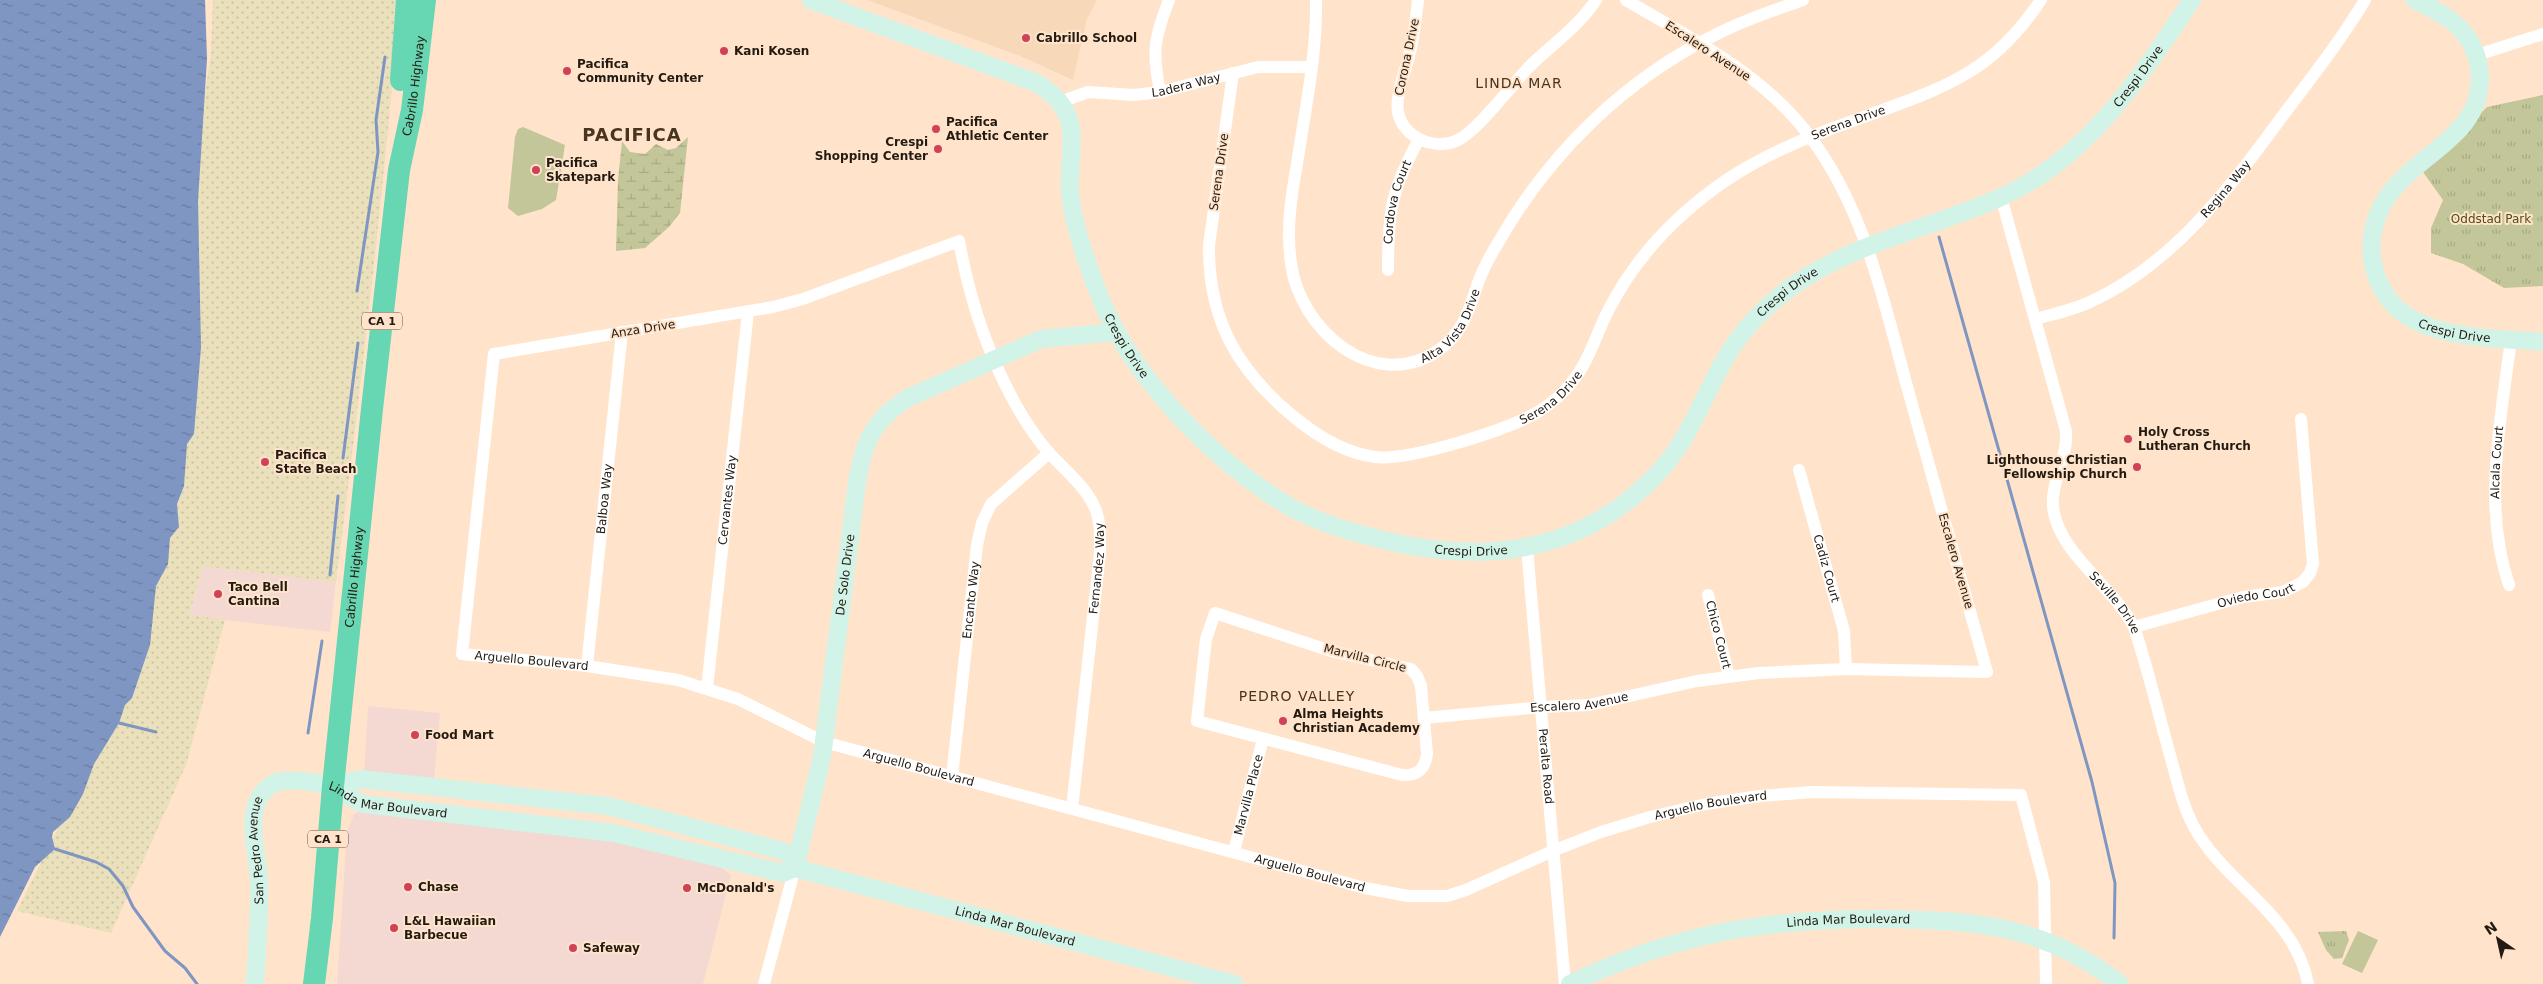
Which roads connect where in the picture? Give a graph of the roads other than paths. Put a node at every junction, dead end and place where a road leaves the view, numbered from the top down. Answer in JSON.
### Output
{"nodes":[{"id":1,"x":407,"y":0,"type":"edge"},
{"id":2,"x":425,"y":0,"type":"edge"},
{"id":3,"x":811,"y":0,"type":"edge"},
{"id":4,"x":1170,"y":0,"type":"edge"},
{"id":5,"x":1316,"y":0,"type":"edge"},
{"id":6,"x":1418,"y":0,"type":"edge"},
{"id":7,"x":1596,"y":0,"type":"edge"},
{"id":8,"x":1626,"y":0,"type":"edge"},
{"id":9,"x":1803,"y":0,"type":"edge"},
{"id":10,"x":2041,"y":0,"type":"edge"},
{"id":11,"x":2192,"y":0,"type":"edge"},
{"id":12,"x":2366,"y":0,"type":"edge"},
{"id":13,"x":2415,"y":0,"type":"edge"},
{"id":14,"x":2543,"y":34,"type":"edge"},
{"id":15,"x":1699,"y":43,"type":"junction"},
{"id":16,"x":2477,"y":56,"type":"junction"},
{"id":17,"x":1312,"y":67,"type":"junction"},
{"id":18,"x":1233,"y":73,"type":"junction"},
{"id":19,"x":1160,"y":92,"type":"junction"},
{"id":20,"x":1060,"y":102,"type":"junction"},
{"id":21,"x":1811,"y":137,"type":"junction"},
{"id":22,"x":1419,"y":139,"type":"junction"},
{"id":23,"x":399,"y":170,"type":"junction"},
{"id":24,"x":2001,"y":197,"type":"junction"},
{"id":25,"x":1868,"y":248,"type":"junction"},
{"id":26,"x":1388,"y":270,"type":"dead end"},
{"id":27,"x":748,"y":312,"type":"junction"},
{"id":28,"x":2036,"y":319,"type":"junction"},
{"id":29,"x":622,"y":332,"type":"junction"},
{"id":30,"x":1115,"y":332,"type":"junction"},
{"id":31,"x":2511,"y":339,"type":"junction"},
{"id":32,"x":2543,"y":342,"type":"edge"},
{"id":33,"x":994,"y":359,"type":"junction"},
{"id":34,"x":2301,"y":420,"type":"dead end"},
{"id":35,"x":1049,"y":453,"type":"junction"},
{"id":36,"x":1799,"y":470,"type":"dead end"},
{"id":37,"x":1527,"y":548,"type":"junction"},
{"id":38,"x":2509,"y":585,"type":"dead end"},
{"id":39,"x":1708,"y":595,"type":"dead end"},
{"id":40,"x":2134,"y":627,"type":"junction"},
{"id":41,"x":462,"y":654,"type":"joint"},
{"id":42,"x":587,"y":666,"type":"junction"},
{"id":43,"x":1846,"y":669,"type":"junction"},
{"id":44,"x":1729,"y":676,"type":"junction"},
{"id":45,"x":707,"y":688,"type":"junction"},
{"id":46,"x":1542,"y":707,"type":"junction"},
{"id":47,"x":1424,"y":718,"type":"junction"},
{"id":48,"x":1263,"y":739,"type":"junction"},
{"id":49,"x":824,"y":742,"type":"junction"},
{"id":50,"x":952,"y":777,"type":"junction"},
{"id":51,"x":333,"y":786,"type":"junction"},
{"id":52,"x":1072,"y":809,"type":"junction"},
{"id":53,"x":1555,"y":850,"type":"junction"},
{"id":54,"x":1234,"y":851,"type":"junction"},
{"id":55,"x":795,"y":868,"type":"junction"},
{"id":56,"x":2046,"y":940,"type":"junction"},
{"id":57,"x":256,"y":978,"type":"edge"},
{"id":58,"x":314,"y":984,"type":"edge"},
{"id":59,"x":764,"y":984,"type":"edge"},
{"id":60,"x":1234,"y":984,"type":"edge"},
{"id":61,"x":1565,"y":984,"type":"edge"},
{"id":62,"x":1570,"y":984,"type":"edge"},
{"id":63,"x":2046,"y":984,"type":"edge"},
{"id":64,"x":2120,"y":984,"type":"edge"},
{"id":65,"x":2308,"y":984,"type":"edge"}],
"edges":[{"from":1,"to":23,"type":"highway","name":"Cabrillo Highway","number":"CA 1"},
{"from":2,"to":23,"type":"highway","name":"Cabrillo Highway","number":"CA 1"},
{"from":3,"to":20,"type":"street","name":"Crespi Drive"},
{"from":4,"to":19,"type":"street"},
{"from":5,"to":17,"type":"street","name":"Alta Vista Drive"},
{"from":6,"to":22,"type":"street","name":"Corona Drive"},
{"from":7,"to":22,"type":"street"},
{"from":8,"to":15,"type":"street","name":"Escalero Avenue"},
{"from":9,"to":15,"type":"street","name":"Alta Vista Drive"},
{"from":10,"to":21,"type":"street","name":"Serena Drive"},
{"from":11,"to":24,"type":"street","name":"Crespi Drive"},
{"from":12,"to":28,"type":"street","name":"Regina Way"},
{"from":13,"to":16,"type":"street","name":"Crespi Drive"},
{"from":14,"to":16,"type":"street"},
{"from":15,"to":17,"type":"street","name":"Alta Vista Drive"},
{"from":15,"to":21,"type":"street","name":"Escalero Avenue"},
{"from":16,"to":31,"type":"street","name":"Crespi Drive"},
{"from":17,"to":18,"type":"street","name":"Ladera Way"},
{"from":18,"to":19,"type":"street","name":"Ladera Way"},
{"from":18,"to":21,"type":"street","name":"Serena Drive"},
{"from":19,"to":20,"type":"street","name":"Ladera Way"},
{"from":20,"to":30,"type":"street","name":"Crespi Drive"},
{"from":21,"to":25,"type":"street","name":"Escalero Avenue"},
{"from":22,"to":26,"type":"street","name":"Cordova Court"},
{"from":23,"to":51,"type":"highway","name":"Cabrillo Highway","number":"CA 1"},
{"from":24,"to":25,"type":"street","name":"Crespi Drive"},
{"from":24,"to":28,"type":"street","name":"Seville Drive"},
{"from":25,"to":37,"type":"street","name":"Crespi Drive"},
{"from":25,"to":43,"type":"street","name":"Escalero Avenue"},
{"from":27,"to":29,"type":"street","name":"Anza Drive"},
{"from":27,"to":33,"type":"street","name":"Anza Drive"},
{"from":27,"to":45,"type":"street","name":"Cervantes Way"},
{"from":28,"to":40,"type":"street","name":"Seville Drive"},
{"from":29,"to":41,"type":"street","name":"Anza Drive"},
{"from":29,"to":42,"type":"street","name":"Balboa Way"},
{"from":30,"to":33,"type":"street","name":"De Solo Drive"},
{"from":30,"to":37,"type":"street","name":"Crespi Drive"},
{"from":31,"to":32,"type":"street","name":"Crespi Drive"},
{"from":31,"to":38,"type":"street","name":"Alcala Court"},
{"from":33,"to":35,"type":"street","name":"Fernandez Way"},
{"from":33,"to":49,"type":"street","name":"De Solo Drive"},
{"from":34,"to":40,"type":"street","name":"Oviedo Court"},
{"from":35,"to":50,"type":"street","name":"Encanto Way"},
{"from":35,"to":52,"type":"street","name":"Fernandez Way"},
{"from":36,"to":43,"type":"street","name":"Cadiz Court"},
{"from":37,"to":46,"type":"street","name":"Peralta Road"},
{"from":39,"to":44,"type":"street","name":"Chico Court"},
{"from":40,"to":65,"type":"street","name":"Seville Drive"},
{"from":41,"to":42,"type":"street","name":"Arguello Boulevard"},
{"from":42,"to":45,"type":"street","name":"Arguello Boulevard"},
{"from":43,"to":44,"type":"street","name":"Escalero Avenue"},
{"from":44,"to":46,"type":"street","name":"Escalero Avenue"},
{"from":45,"to":49,"type":"street","name":"Arguello Boulevard"},
{"from":46,"to":47,"type":"street","name":"Escalero Avenue"},
{"from":46,"to":53,"type":"street","name":"Peralta Road"},
{"from":47,"to":48,"type":"street","name":"Marvilla Circle"},
{"from":47,"to":48,"type":"street","name":"Marvilla Circle"},
{"from":48,"to":54,"type":"street","name":"Marvilla Place"},
{"from":49,"to":50,"type":"street","name":"Arguello Boulevard"},
{"from":49,"to":55,"type":"street","name":"De Solo Drive"},
{"from":50,"to":52,"type":"street","name":"Arguello Boulevard"},
{"from":51,"to":55,"type":"street","name":"Linda Mar Boulevard"},
{"from":51,"to":55,"type":"street","name":"Linda Mar Boulevard"},
{"from":51,"to":57,"type":"street","name":"San Pedro Avenue"},
{"from":51,"to":58,"type":"highway","name":"Cabrillo Highway","number":"CA 1"},
{"from":52,"to":54,"type":"street","name":"Arguello Boulevard"},
{"from":53,"to":54,"type":"street","name":"Arguello Boulevard"},
{"from":53,"to":56,"type":"street","name":"Arguello Boulevard"},
{"from":53,"to":61,"type":"street","name":"Peralta Road"},
{"from":55,"to":59,"type":"street","name":"De Solo Drive"},
{"from":55,"to":60,"type":"street","name":"Linda Mar Boulevard"},
{"from":56,"to":62,"type":"street","name":"Linda Mar Boulevard"},
{"from":56,"to":63,"type":"street"},
{"from":56,"to":64,"type":"street","name":"Linda Mar Boulevard"}]}
